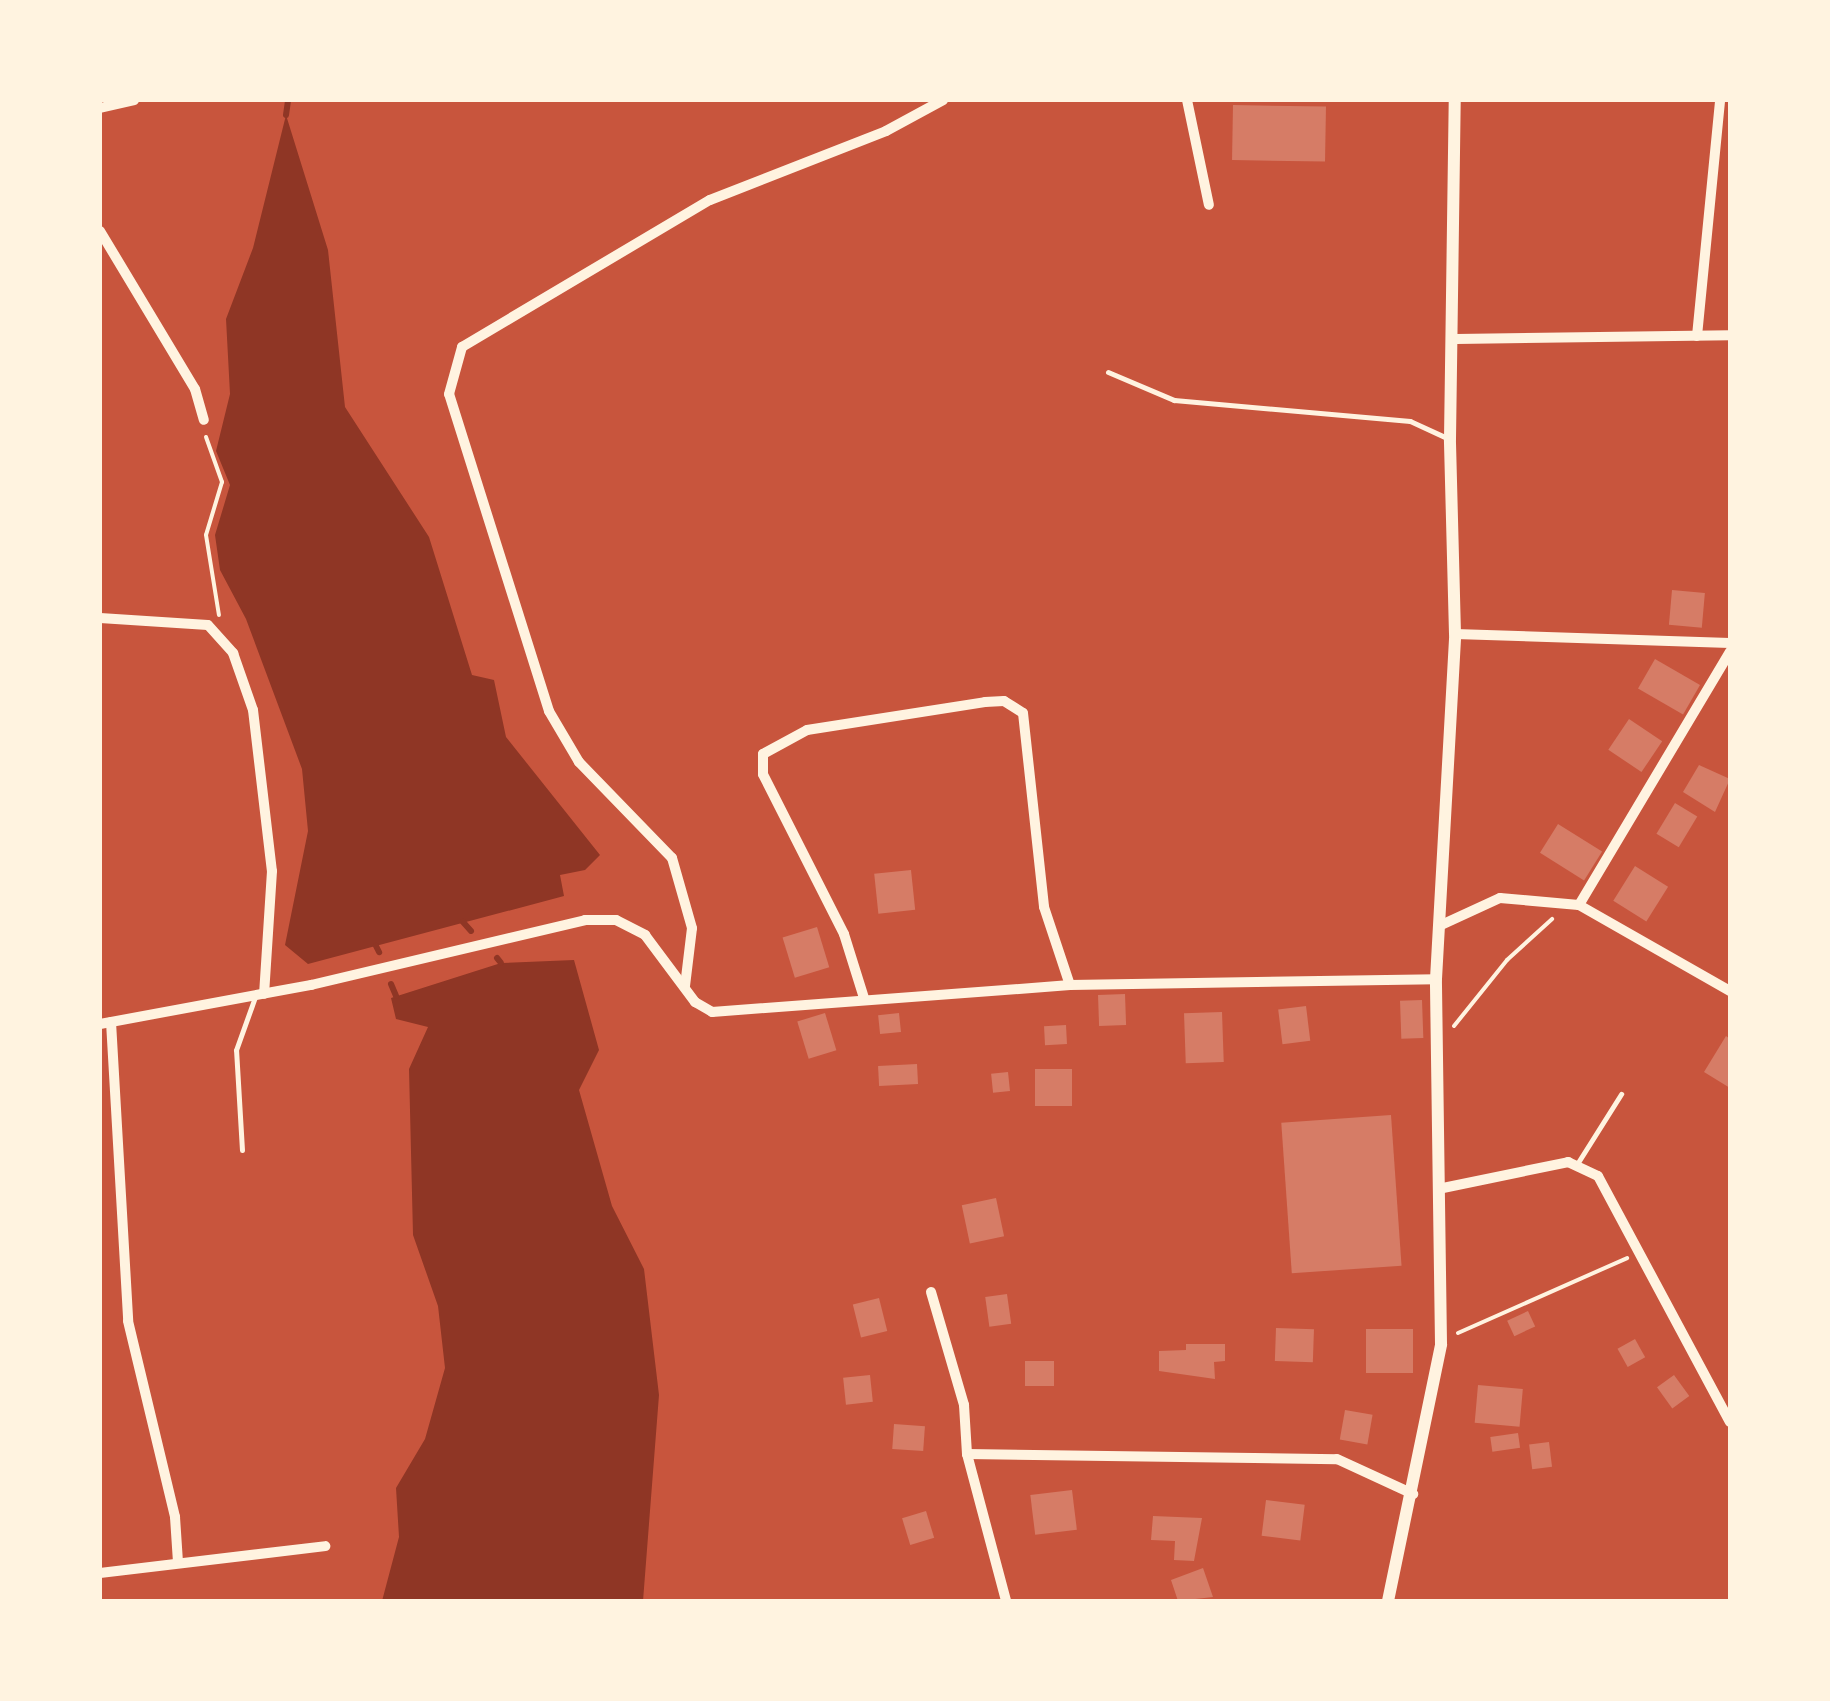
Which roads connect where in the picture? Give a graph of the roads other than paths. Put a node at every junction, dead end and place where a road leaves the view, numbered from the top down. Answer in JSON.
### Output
{"nodes":[{"id":1,"x":134,"y":100,"type":"edge"},
{"id":2,"x":943,"y":100,"type":"edge"},
{"id":3,"x":1187,"y":100,"type":"edge"},
{"id":4,"x":1455,"y":100,"type":"edge"},
{"id":5,"x":1720,"y":100,"type":"edge"},
{"id":6,"x":100,"y":108,"type":"edge"},
{"id":7,"x":1210,"y":205,"type":"dead end"},
{"id":8,"x":100,"y":232,"type":"edge"},
{"id":9,"x":1697,"y":336,"type":"junction"},
{"id":10,"x":1730,"y":336,"type":"edge"},
{"id":11,"x":1456,"y":340,"type":"junction"},
{"id":12,"x":1108,"y":372,"type":"dead end"},
{"id":13,"x":204,"y":420,"type":"road end"},
{"id":14,"x":1450,"y":439,"type":"junction"},
{"id":15,"x":100,"y":618,"type":"edge"},
{"id":16,"x":1455,"y":634,"type":"junction"},
{"id":17,"x":1730,"y":642,"type":"edge"},
{"id":18,"x":1730,"y":652,"type":"edge"},
{"id":19,"x":1579,"y":905,"type":"junction"},
{"id":20,"x":1440,"y":926,"type":"junction"},
{"id":21,"x":1436,"y":979,"type":"junction"},
{"id":22,"x":1070,"y":985,"type":"junction"},
{"id":23,"x":685,"y":988,"type":"junction"},
{"id":24,"x":1730,"y":991,"type":"edge"},
{"id":25,"x":260,"y":995,"type":"junction"},
{"id":26,"x":864,"y":998,"type":"junction"},
{"id":27,"x":105,"y":1023,"type":"edge"},
{"id":28,"x":1621,"y":1094,"type":"dead end"},
{"id":29,"x":242,"y":1150,"type":"dead end"},
{"id":30,"x":1577,"y":1164,"type":"junction"},
{"id":31,"x":1443,"y":1188,"type":"junction"},
{"id":32,"x":931,"y":1292,"type":"dead end"},
{"id":33,"x":1730,"y":1422,"type":"edge"},
{"id":34,"x":967,"y":1454,"type":"junction"},
{"id":35,"x":1414,"y":1494,"type":"junction"},
{"id":36,"x":326,"y":1546,"type":"dead end"},
{"id":37,"x":178,"y":1562,"type":"junction"},
{"id":38,"x":100,"y":1573,"type":"edge"},
{"id":39,"x":1006,"y":1601,"type":"edge"},
{"id":40,"x":1388,"y":1601,"type":"edge"}],
"edges":[{"from":1,"to":6,"type":"street"},
{"from":2,"to":23,"type":"street"},
{"from":3,"to":7,"type":"street"},
{"from":4,"to":11,"type":"street"},
{"from":5,"to":9,"type":"street"},
{"from":8,"to":13,"type":"street"},
{"from":9,"to":10,"type":"street"},
{"from":9,"to":11,"type":"street"},
{"from":11,"to":14,"type":"street"},
{"from":12,"to":14,"type":"lane"},
{"from":14,"to":16,"type":"street"},
{"from":15,"to":25,"type":"street"},
{"from":16,"to":17,"type":"street"},
{"from":16,"to":20,"type":"street"},
{"from":18,"to":19,"type":"street"},
{"from":19,"to":20,"type":"street"},
{"from":19,"to":24,"type":"street"},
{"from":20,"to":21,"type":"street"},
{"from":21,"to":22,"type":"street"},
{"from":21,"to":31,"type":"street"},
{"from":22,"to":26,"type":"street"},
{"from":22,"to":26,"type":"street"},
{"from":23,"to":25,"type":"street"},
{"from":23,"to":26,"type":"street"},
{"from":25,"to":27,"type":"street"},
{"from":25,"to":29,"type":"lane"},
{"from":27,"to":37,"type":"street"},
{"from":28,"to":30,"type":"lane"},
{"from":30,"to":31,"type":"street"},
{"from":30,"to":33,"type":"street"},
{"from":31,"to":35,"type":"street"},
{"from":32,"to":34,"type":"street"},
{"from":34,"to":35,"type":"street"},
{"from":34,"to":39,"type":"street"},
{"from":35,"to":40,"type":"street"},
{"from":36,"to":37,"type":"street"},
{"from":37,"to":38,"type":"street"}]}
